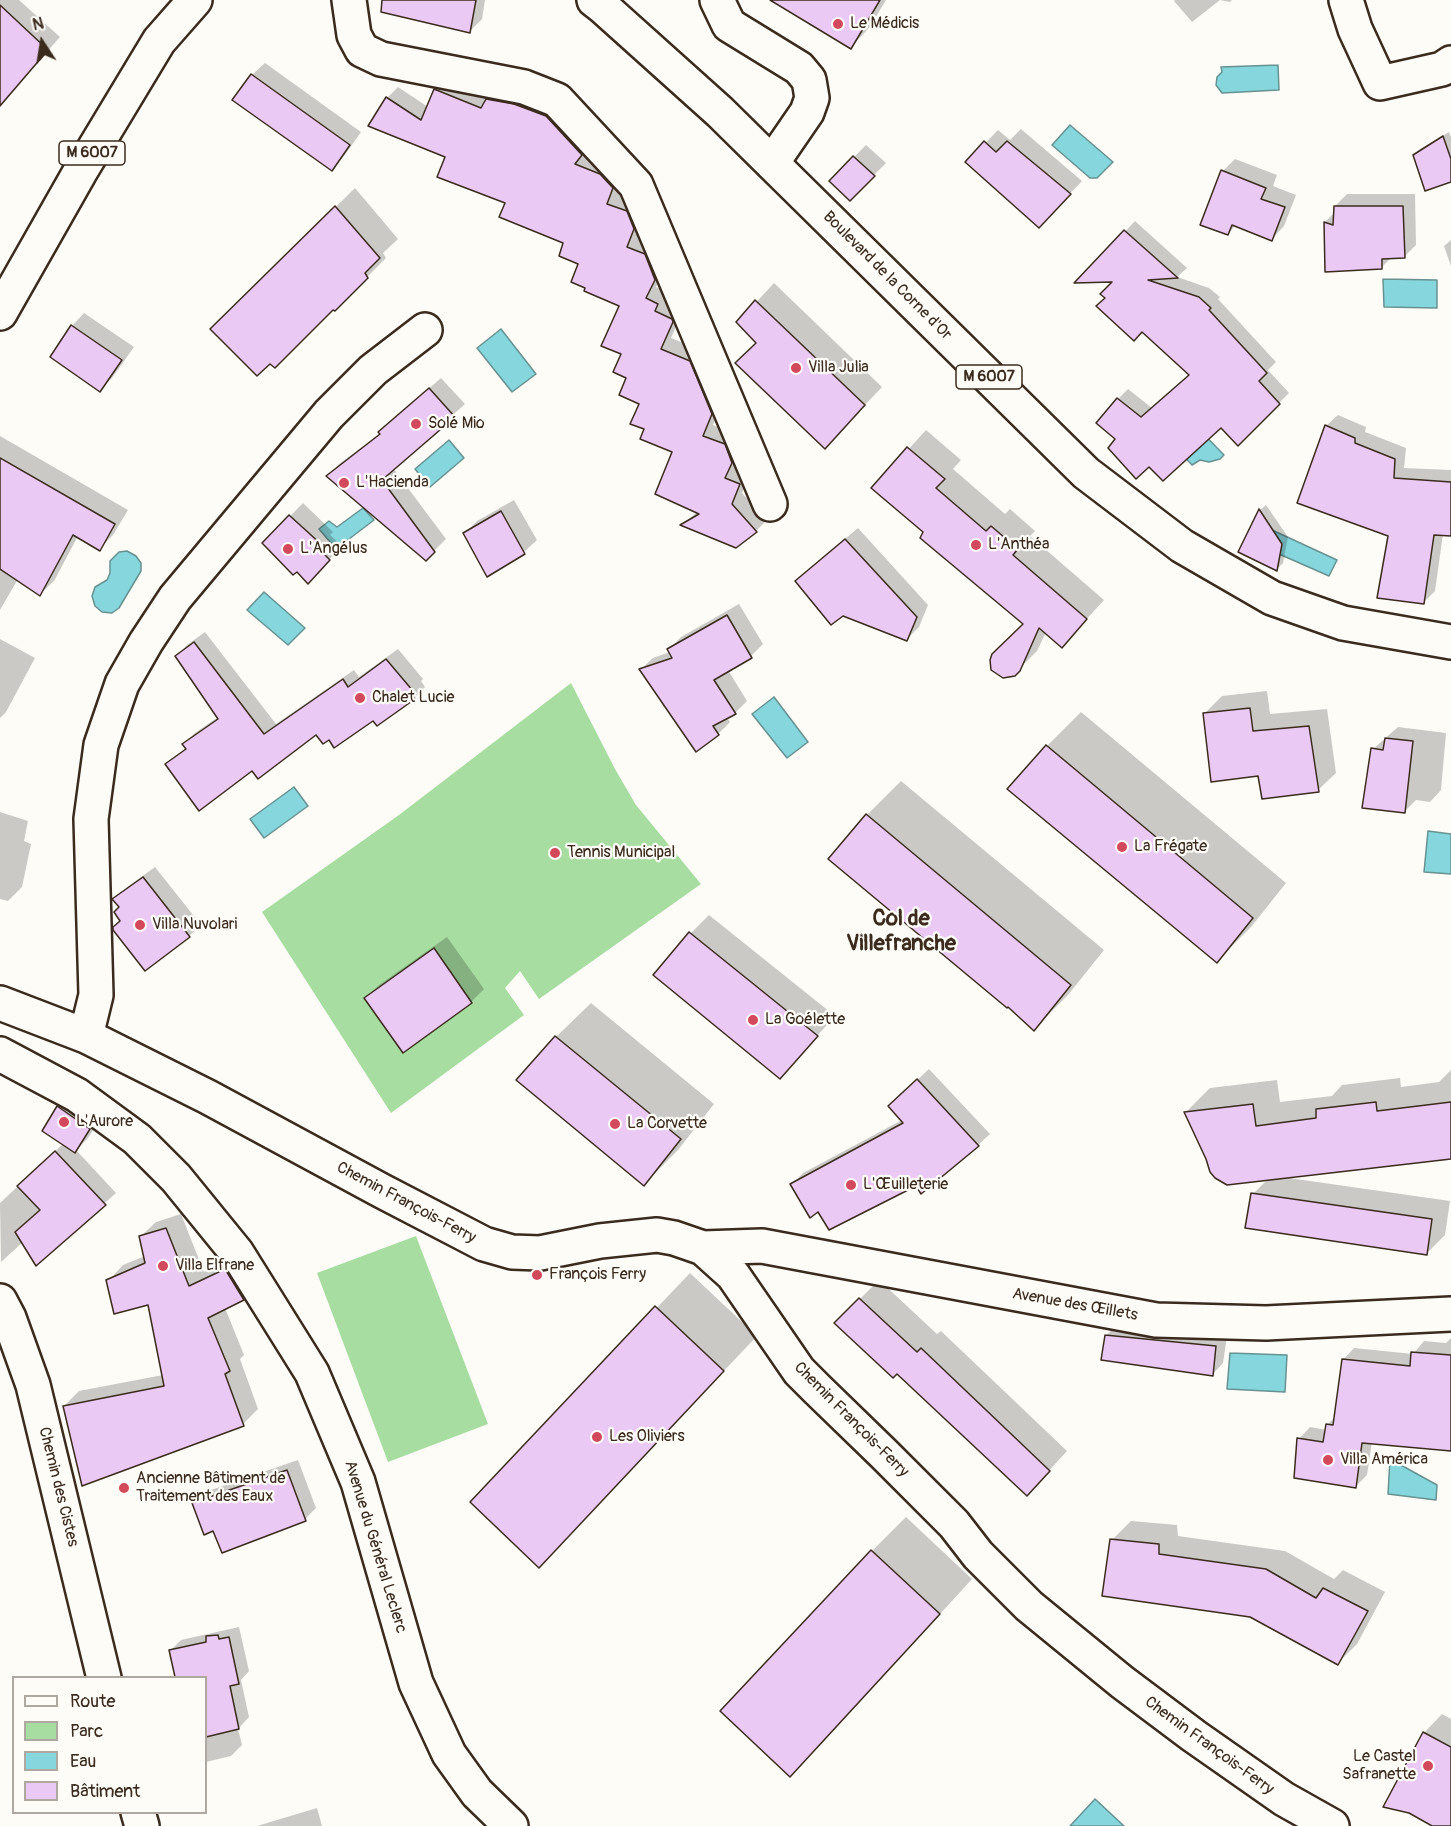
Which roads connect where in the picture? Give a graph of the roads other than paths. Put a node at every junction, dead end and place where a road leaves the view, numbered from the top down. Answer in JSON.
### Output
{"nodes":[{"id":1,"x":195,"y":0,"type":"edge"},
{"id":2,"x":349,"y":0,"type":"edge"},
{"id":3,"x":594,"y":0,"type":"edge"},
{"id":4,"x":717,"y":0,"type":"edge"},
{"id":5,"x":1346,"y":0,"type":"edge"},
{"id":6,"x":1451,"y":63,"type":"edge"},
{"id":7,"x":772,"y":163,"type":"junction"},
{"id":8,"x":0,"y":313,"type":"edge"},
{"id":9,"x":425,"y":330,"type":"dead end"},
{"id":10,"x":770,"y":504,"type":"dead end"},
{"id":11,"x":1451,"y":642,"type":"edge"},
{"id":12,"x":0,"y":1004,"type":"edge"},
{"id":13,"x":86,"y":1036,"type":"junction"},
{"id":14,"x":0,"y":1054,"type":"edge"},
{"id":15,"x":703,"y":1248,"type":"junction"},
{"id":16,"x":0,"y":1301,"type":"edge"},
{"id":17,"x":1451,"y":1314,"type":"edge"},
{"id":18,"x":104,"y":1676,"type":"edge"},
{"id":19,"x":511,"y":1826,"type":"edge"},
{"id":20,"x":1332,"y":1826,"type":"edge"}],
"edges":[{"from":1,"to":8,"type":"street","number":"M 6007"},
{"from":2,"to":10,"type":"street"},
{"from":3,"to":7,"type":"street","name":"Boulevard de la Corne d'Or","number":"M 6007"},
{"from":4,"to":7,"type":"street"},
{"from":5,"to":6,"type":"street"},
{"from":7,"to":11,"type":"street","name":"Boulevard de la Corne d'Or","number":"M 6007"},
{"from":9,"to":13,"type":"street"},
{"from":12,"to":13,"type":"street","name":"Chemin François-Ferry"},
{"from":13,"to":15,"type":"street","name":"Chemin François-Ferry"},
{"from":14,"to":19,"type":"street","name":"Avenue du Général Leclerc"},
{"from":15,"to":17,"type":"street","name":"Avenue des Œillets"},
{"from":15,"to":20,"type":"street","name":"Chemin François-Ferry"},
{"from":16,"to":18,"type":"street","name":"Chemin des Cistes"}]}
